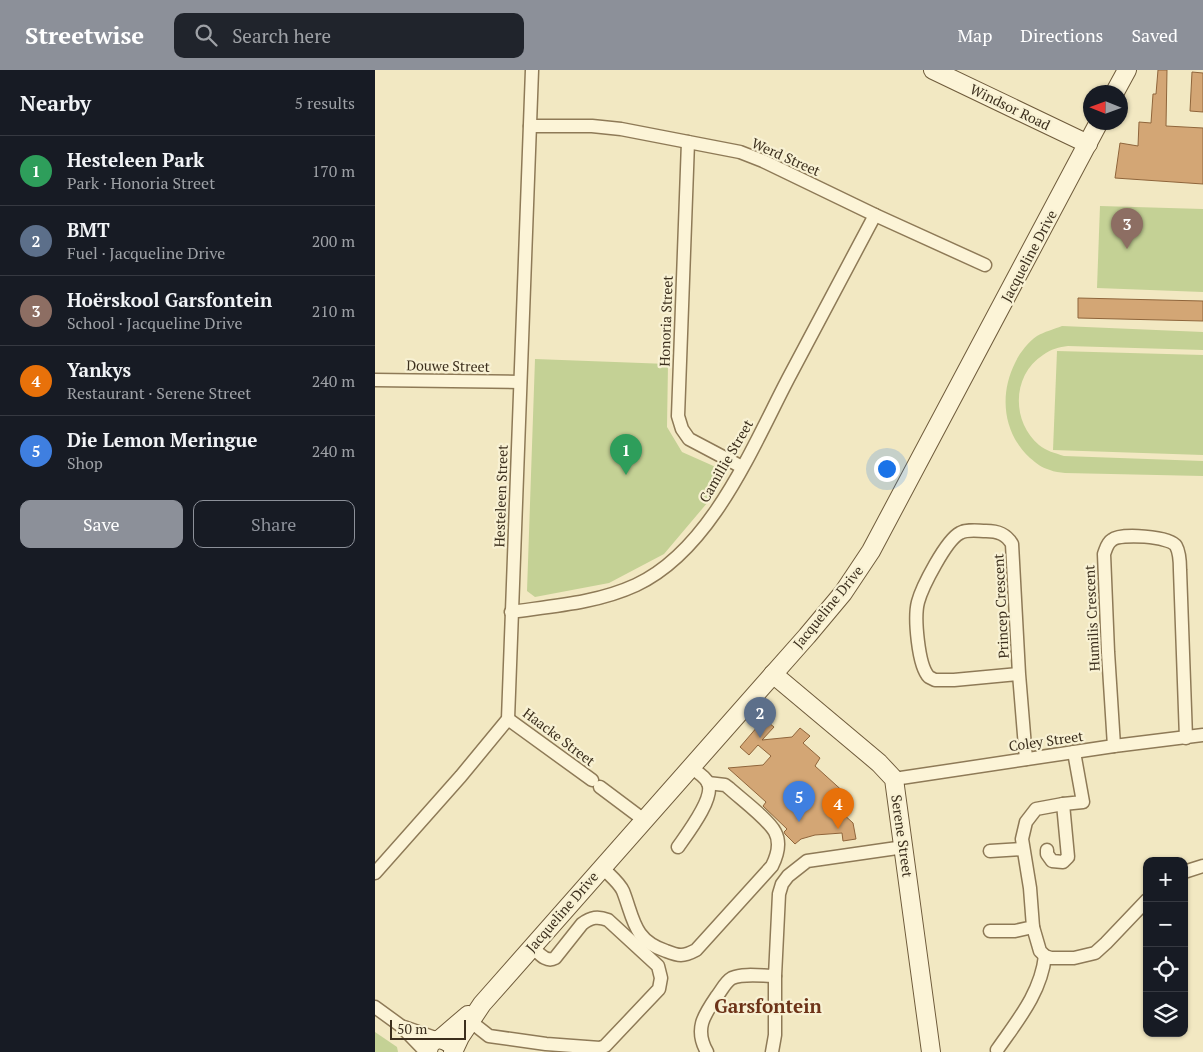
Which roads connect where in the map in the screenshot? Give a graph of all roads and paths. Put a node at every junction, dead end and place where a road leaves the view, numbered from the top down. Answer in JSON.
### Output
{"nodes":[{"id":1,"x":533,"y":70,"type":"edge"},
{"id":2,"x":1127,"y":70,"type":"edge"},
{"id":3,"x":943,"y":72,"type":"edge"},
{"id":4,"x":1119,"y":85,"type":"edge"},
{"id":5,"x":530,"y":126,"type":"junction"},
{"id":6,"x":1095,"y":130,"type":"edge"},
{"id":7,"x":688,"y":142,"type":"junction"},
{"id":8,"x":1088,"y":144,"type":"junction"},
{"id":9,"x":875,"y":215,"type":"junction"},
{"id":10,"x":985,"y":265,"type":"dead end"},
{"id":11,"x":375,"y":380,"type":"edge"},
{"id":12,"x":521,"y":382,"type":"junction"},
{"id":13,"x":741,"y":467,"type":"junction"},
{"id":14,"x":511,"y":612,"type":"junction"},
{"id":15,"x":773,"y":674,"type":"junction"},
{"id":16,"x":1019,"y":674,"type":"junction"},
{"id":17,"x":508,"y":718,"type":"junction"},
{"id":18,"x":1203,"y":735,"type":"edge"},
{"id":19,"x":1186,"y":738,"type":"junction"},
{"id":20,"x":1114,"y":746,"type":"junction"},
{"id":21,"x":1074,"y":752,"type":"junction"},
{"id":22,"x":1026,"y":759,"type":"junction"},
{"id":23,"x":690,"y":766,"type":"junction"},
{"id":24,"x":894,"y":779,"type":"junction"},
{"id":25,"x":708,"y":783,"type":"junction"},
{"id":26,"x":1063,"y":804,"type":"junction"},
{"id":27,"x":644,"y":820,"type":"junction"},
{"id":28,"x":678,"y":846,"type":"dead end"},
{"id":29,"x":904,"y":848,"type":"junction"},
{"id":30,"x":1023,"y":849,"type":"junction"},
{"id":31,"x":1047,"y":850,"type":"dead end"},
{"id":32,"x":990,"y":851,"type":"dead end"},
{"id":33,"x":1203,"y":866,"type":"edge"},
{"id":34,"x":602,"y":867,"type":"junction"},
{"id":35,"x":1188,"y":871,"type":"edge"},
{"id":36,"x":375,"y":873,"type":"edge"},
{"id":37,"x":1145,"y":902,"type":"edge"},
{"id":38,"x":1033,"y":927,"type":"junction"},
{"id":39,"x":990,"y":931,"type":"dead end"},
{"id":40,"x":532,"y":947,"type":"junction"},
{"id":41,"x":1045,"y":956,"type":"junction"},
{"id":42,"x":775,"y":976,"type":"junction"},
{"id":43,"x":482,"y":1004,"type":"junction"},
{"id":44,"x":375,"y":1007,"type":"edge"},
{"id":45,"x":470,"y":1021,"type":"junction"},
{"id":46,"x":433,"y":1046,"type":"edge"},
{"id":47,"x":997,"y":1050,"type":"dead end"},
{"id":48,"x":453,"y":1052,"type":"edge"},
{"id":49,"x":707,"y":1052,"type":"edge"},
{"id":50,"x":772,"y":1052,"type":"edge"},
{"id":51,"x":931,"y":1052,"type":"edge"}],
"edges":[{"from":1,"to":5,"type":"street","name":"Hesteleen Street"},
{"from":2,"to":4,"type":"street"},
{"from":3,"to":8,"type":"street","name":"Windsor Road"},
{"from":5,"to":7,"type":"street","name":"Werd Street"},
{"from":5,"to":12,"type":"street","name":"Hesteleen Street"},
{"from":6,"to":8,"type":"street","name":"Jacqueline Drive"},
{"from":7,"to":9,"type":"street","name":"Werd Street"},
{"from":7,"to":13,"type":"street","name":"Honoria Street"},
{"from":8,"to":15,"type":"street","name":"Jacqueline Drive"},
{"from":9,"to":10,"type":"street","name":"Werd Street"},
{"from":9,"to":13,"type":"street","name":"Camillie Street"},
{"from":11,"to":12,"type":"street","name":"Douwe Street"},
{"from":12,"to":14,"type":"street","name":"Hesteleen Street"},
{"from":13,"to":14,"type":"street","name":"Camillie Street"},
{"from":14,"to":17,"type":"street","name":"Hesteleen Street"},
{"from":15,"to":23,"type":"street","name":"Jacqueline Drive"},
{"from":15,"to":24,"type":"street","name":"Serene Street"},
{"from":16,"to":16,"type":"street","name":"Princep Crescent"},
{"from":16,"to":22,"type":"street","name":"Princep Crescent"},
{"from":17,"to":27,"type":"street","name":"Haacke Street"},
{"from":17,"to":36,"type":"street"},
{"from":18,"to":19,"type":"street","name":"Coley Street"},
{"from":19,"to":20,"type":"street","name":"Coley Street"},
{"from":19,"to":20,"type":"street","name":"Humilis Crescent"},
{"from":20,"to":21,"type":"street","name":"Coley Street"},
{"from":21,"to":22,"type":"street","name":"Coley Street"},
{"from":21,"to":26,"type":"street"},
{"from":22,"to":24,"type":"street","name":"Coley Street"},
{"from":23,"to":25,"type":"street"},
{"from":23,"to":27,"type":"street","name":"Jacqueline Drive"},
{"from":24,"to":29,"type":"street","name":"Serene Street"},
{"from":25,"to":28,"type":"street"},
{"from":25,"to":34,"type":"street"},
{"from":26,"to":30,"type":"street"},
{"from":26,"to":31,"type":"street"},
{"from":27,"to":34,"type":"street","name":"Jacqueline Drive"},
{"from":29,"to":42,"type":"street"},
{"from":29,"to":51,"type":"street","name":"Serene Street"},
{"from":30,"to":32,"type":"street"},
{"from":30,"to":38,"type":"street"},
{"from":33,"to":35,"type":"street"},
{"from":34,"to":40,"type":"street","name":"Jacqueline Drive"},
{"from":37,"to":41,"type":"street"},
{"from":38,"to":39,"type":"street"},
{"from":38,"to":41,"type":"street"},
{"from":40,"to":43,"type":"street","name":"Jacqueline Drive"},
{"from":40,"to":45,"type":"street"},
{"from":41,"to":47,"type":"street"},
{"from":42,"to":49,"type":"street"},
{"from":42,"to":50,"type":"street"},
{"from":43,"to":45,"type":"street","name":"Jacqueline Drive"},
{"from":43,"to":46,"type":"street","name":"Jacqueline Drive"},
{"from":44,"to":46,"type":"street"},
{"from":45,"to":48,"type":"street","name":"Jacqueline Drive"},
{"from":46,"to":48,"type":"street"}]}
